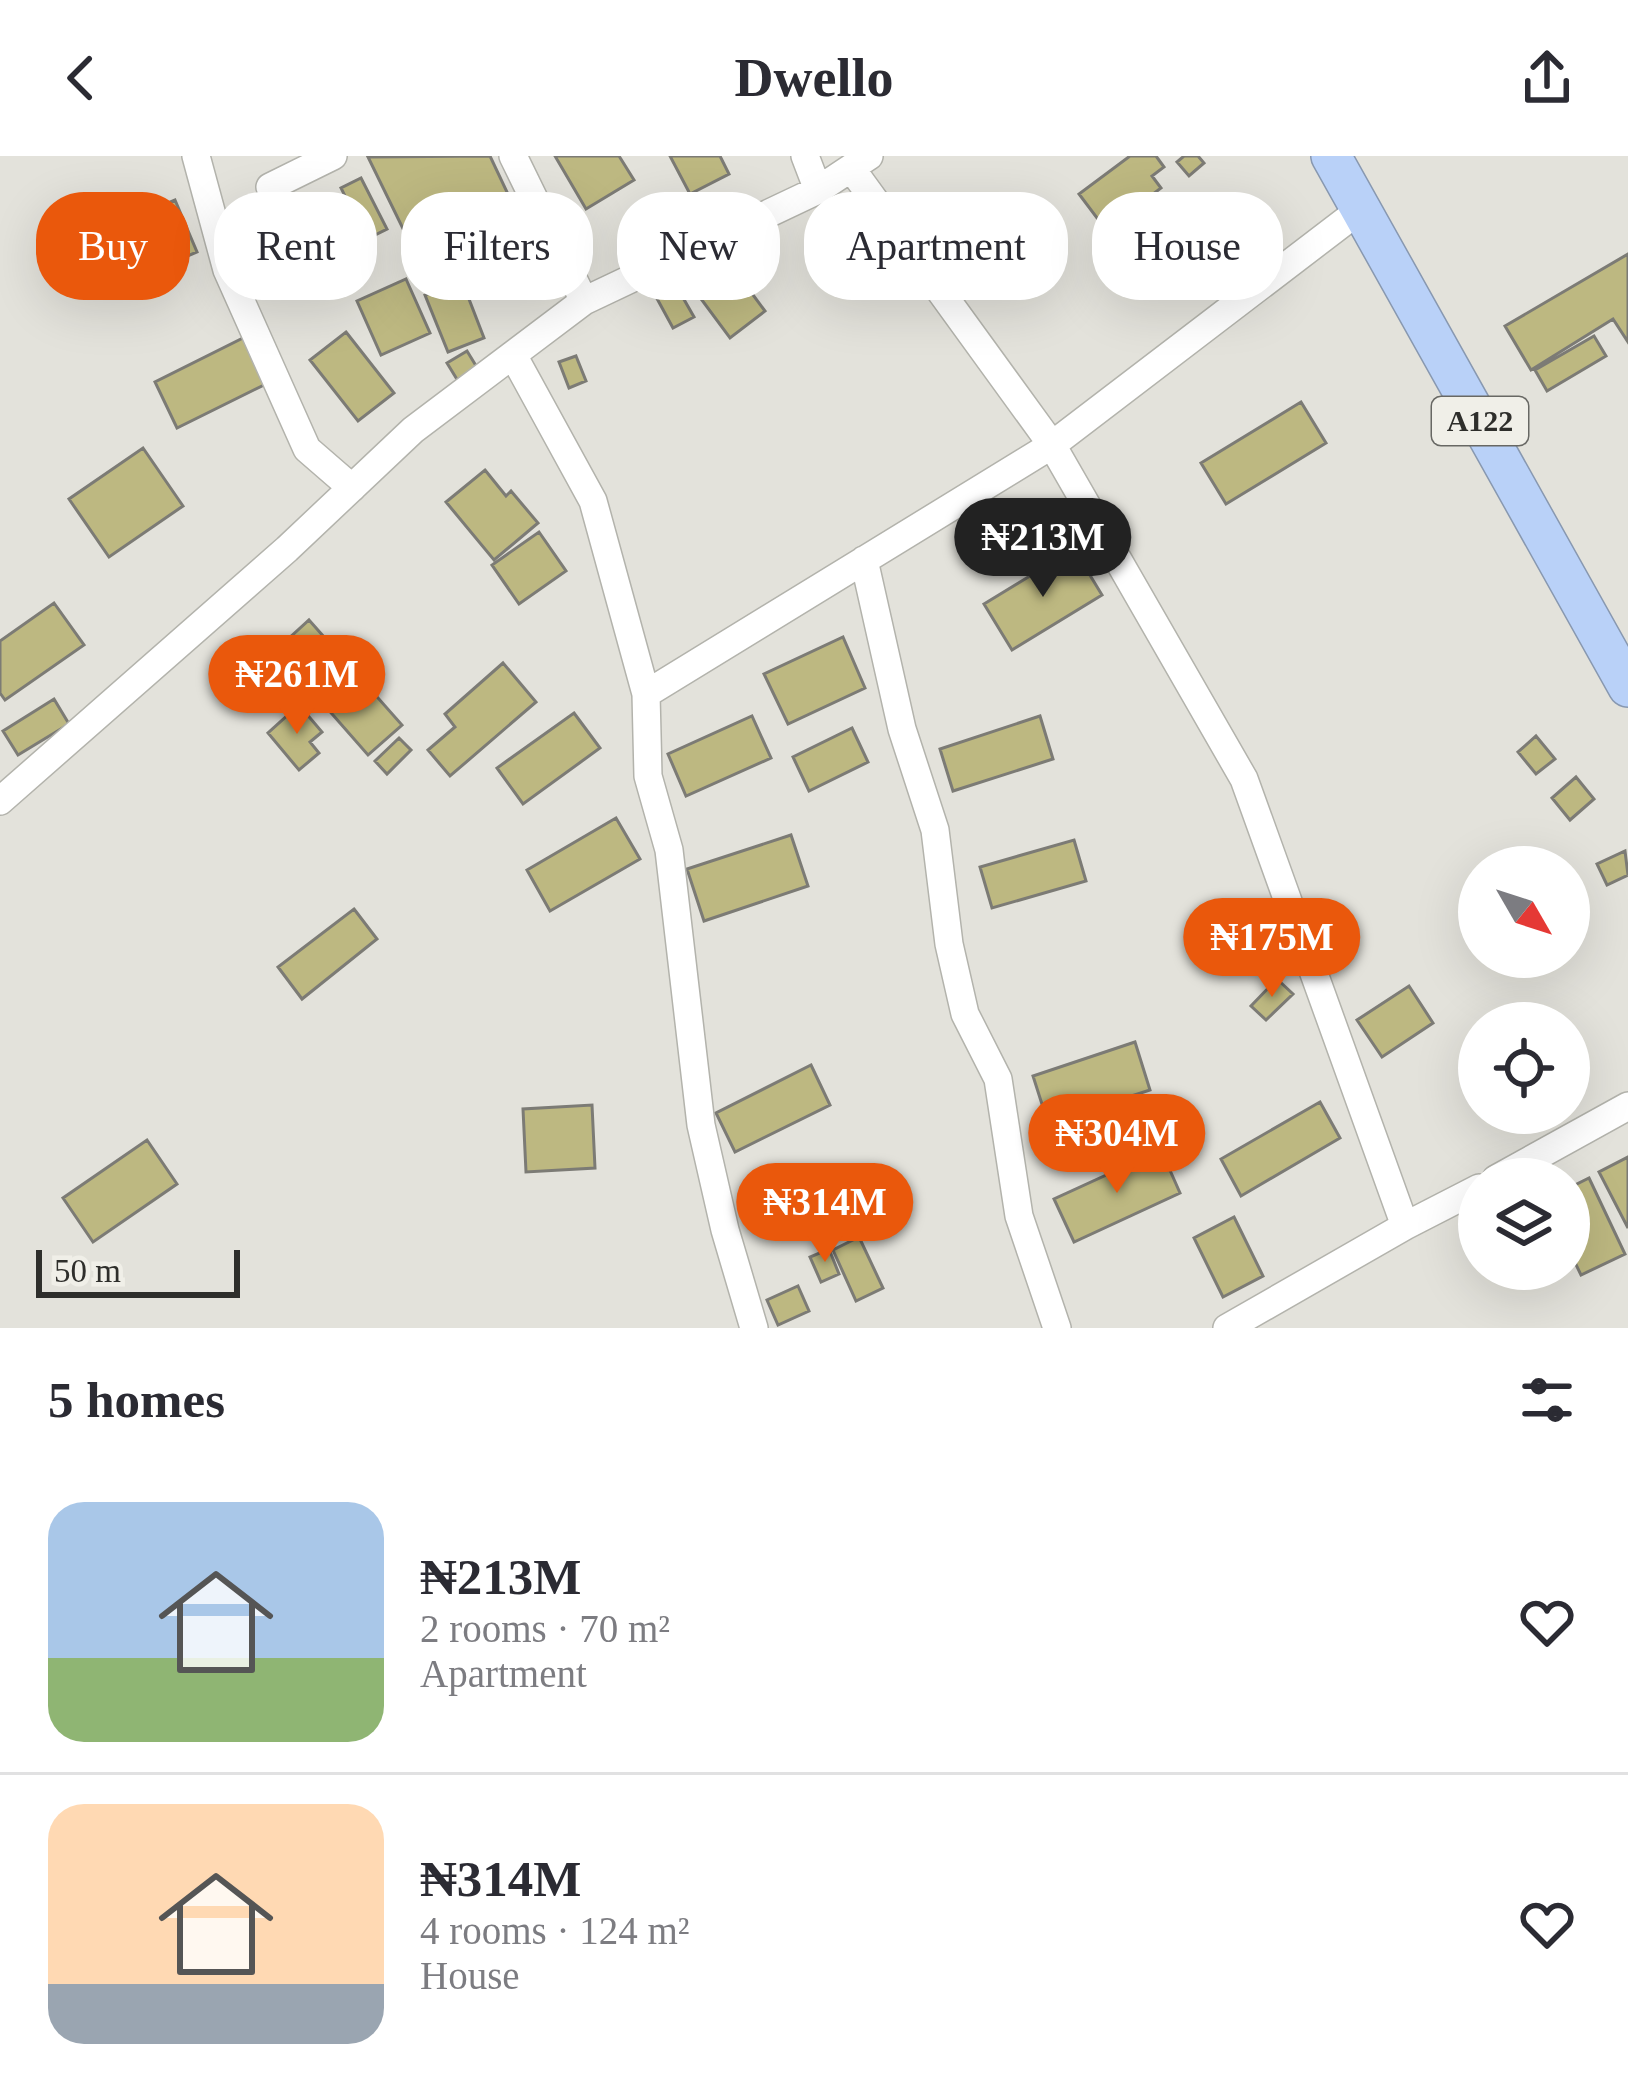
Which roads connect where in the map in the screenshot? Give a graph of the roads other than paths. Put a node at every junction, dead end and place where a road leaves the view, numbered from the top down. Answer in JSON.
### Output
{"nodes":[{"id":1,"x":196,"y":156,"type":"edge"},
{"id":2,"x":333,"y":156,"type":"edge"},
{"id":3,"x":513,"y":156,"type":"edge"},
{"id":4,"x":805,"y":156,"type":"edge"},
{"id":5,"x":1331,"y":156,"type":"edge"},
{"id":6,"x":860,"y":162,"type":"edge"},
{"id":7,"x":270,"y":187,"type":"dead end"},
{"id":8,"x":818,"y":190,"type":"junction"},
{"id":9,"x":1360,"y":208,"type":"junction"},
{"id":10,"x":584,"y":301,"type":"junction"},
{"id":11,"x":513,"y":355,"type":"junction"},
{"id":12,"x":1052,"y":445,"type":"junction"},
{"id":13,"x":352,"y":488,"type":"junction"},
{"id":14,"x":864,"y":560,"type":"junction"},
{"id":15,"x":1627,"y":681,"type":"edge"},
{"id":16,"x":646,"y":694,"type":"junction"},
{"id":17,"x":0,"y":802,"type":"edge"},
{"id":18,"x":1628,"y":1106,"type":"edge"},
{"id":19,"x":1534,"y":1158,"type":"edge"},
{"id":20,"x":1458,"y":1199,"type":"edge"},
{"id":21,"x":1405,"y":1226,"type":"junction"},
{"id":22,"x":1280,"y":1316,"type":"edge"},
{"id":23,"x":754,"y":1328,"type":"edge"},
{"id":24,"x":1057,"y":1328,"type":"edge"},
{"id":25,"x":1228,"y":1328,"type":"edge"}],
"edges":[{"from":1,"to":13,"type":"street"},
{"from":2,"to":7,"type":"street"},
{"from":3,"to":10,"type":"street"},
{"from":4,"to":8,"type":"street"},
{"from":5,"to":9,"type":"highway","number":"A122"},
{"from":6,"to":8,"type":"street"},
{"from":6,"to":12,"type":"street"},
{"from":8,"to":10,"type":"street"},
{"from":9,"to":12,"type":"street"},
{"from":9,"to":15,"type":"highway","number":"A122"},
{"from":10,"to":11,"type":"street"},
{"from":11,"to":13,"type":"street"},
{"from":11,"to":16,"type":"street"},
{"from":12,"to":14,"type":"street"},
{"from":12,"to":21,"type":"street"},
{"from":13,"to":17,"type":"street"},
{"from":14,"to":16,"type":"street"},
{"from":14,"to":24,"type":"street"},
{"from":16,"to":23,"type":"street"},
{"from":18,"to":19,"type":"street"},
{"from":20,"to":21,"type":"street"},
{"from":21,"to":22,"type":"street"},
{"from":22,"to":25,"type":"street"}]}
